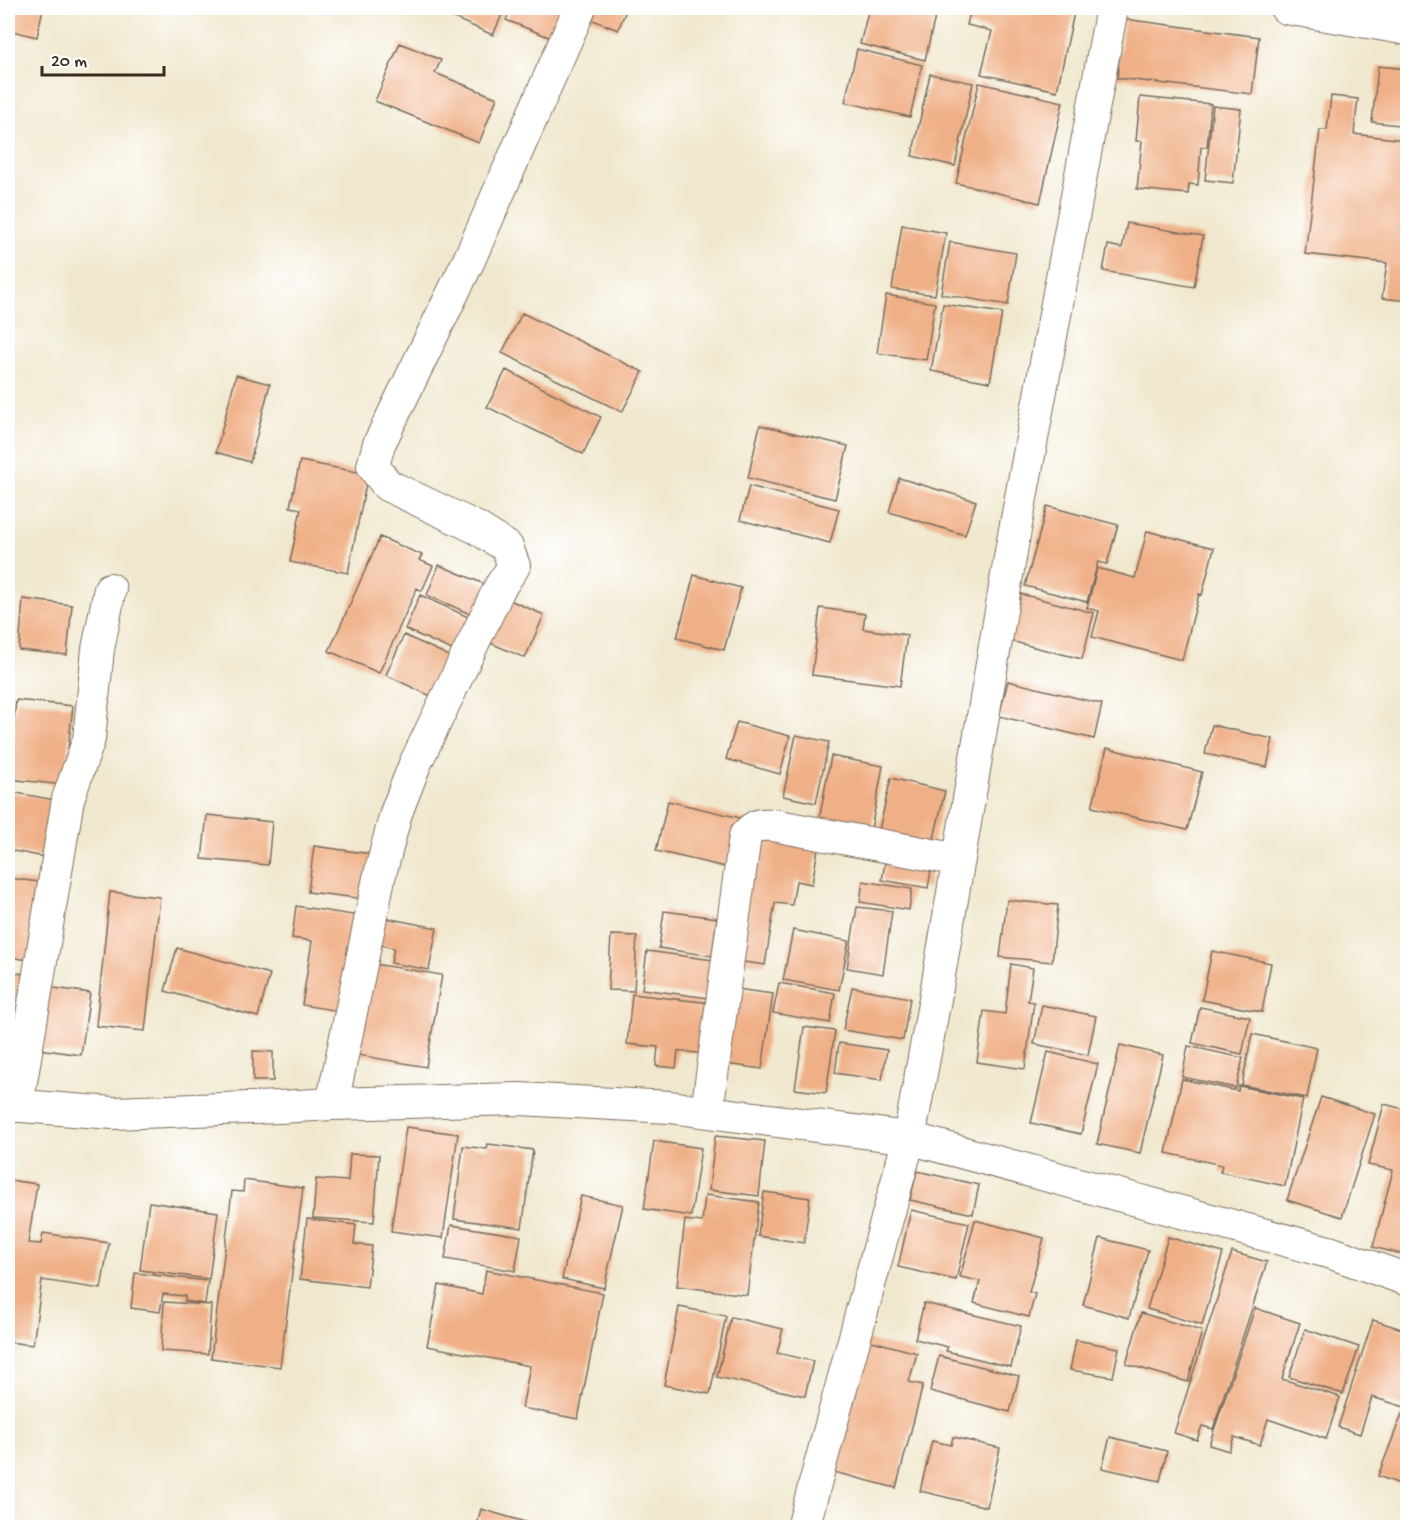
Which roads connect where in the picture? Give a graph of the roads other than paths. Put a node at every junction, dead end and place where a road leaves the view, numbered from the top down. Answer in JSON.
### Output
{"nodes":[{"id":1,"x":580,"y":8,"type":"edge"},
{"id":2,"x":1112,"y":8,"type":"edge"},
{"id":3,"x":1286,"y":8,"type":"edge"},
{"id":4,"x":1407,"y":29,"type":"edge"},
{"id":5,"x":110,"y":589,"type":"dead end"},
{"id":6,"x":959,"y":860,"type":"junction"},
{"id":7,"x":332,"y":1104,"type":"junction"},
{"id":8,"x":12,"y":1106,"type":"edge"},
{"id":9,"x":707,"y":1112,"type":"junction"},
{"id":10,"x":909,"y":1138,"type":"junction"},
{"id":11,"x":1407,"y":1280,"type":"edge"},
{"id":12,"x":803,"y":1527,"type":"edge"}],
"edges":[{"from":1,"to":7,"type":"street"},
{"from":2,"to":6,"type":"street"},
{"from":3,"to":4,"type":"street"},
{"from":5,"to":8,"type":"street"},
{"from":6,"to":9,"type":"street"},
{"from":6,"to":10,"type":"street"},
{"from":7,"to":8,"type":"street"},
{"from":7,"to":9,"type":"street"},
{"from":9,"to":10,"type":"street"},
{"from":10,"to":11,"type":"street"},
{"from":10,"to":12,"type":"street"}]}
